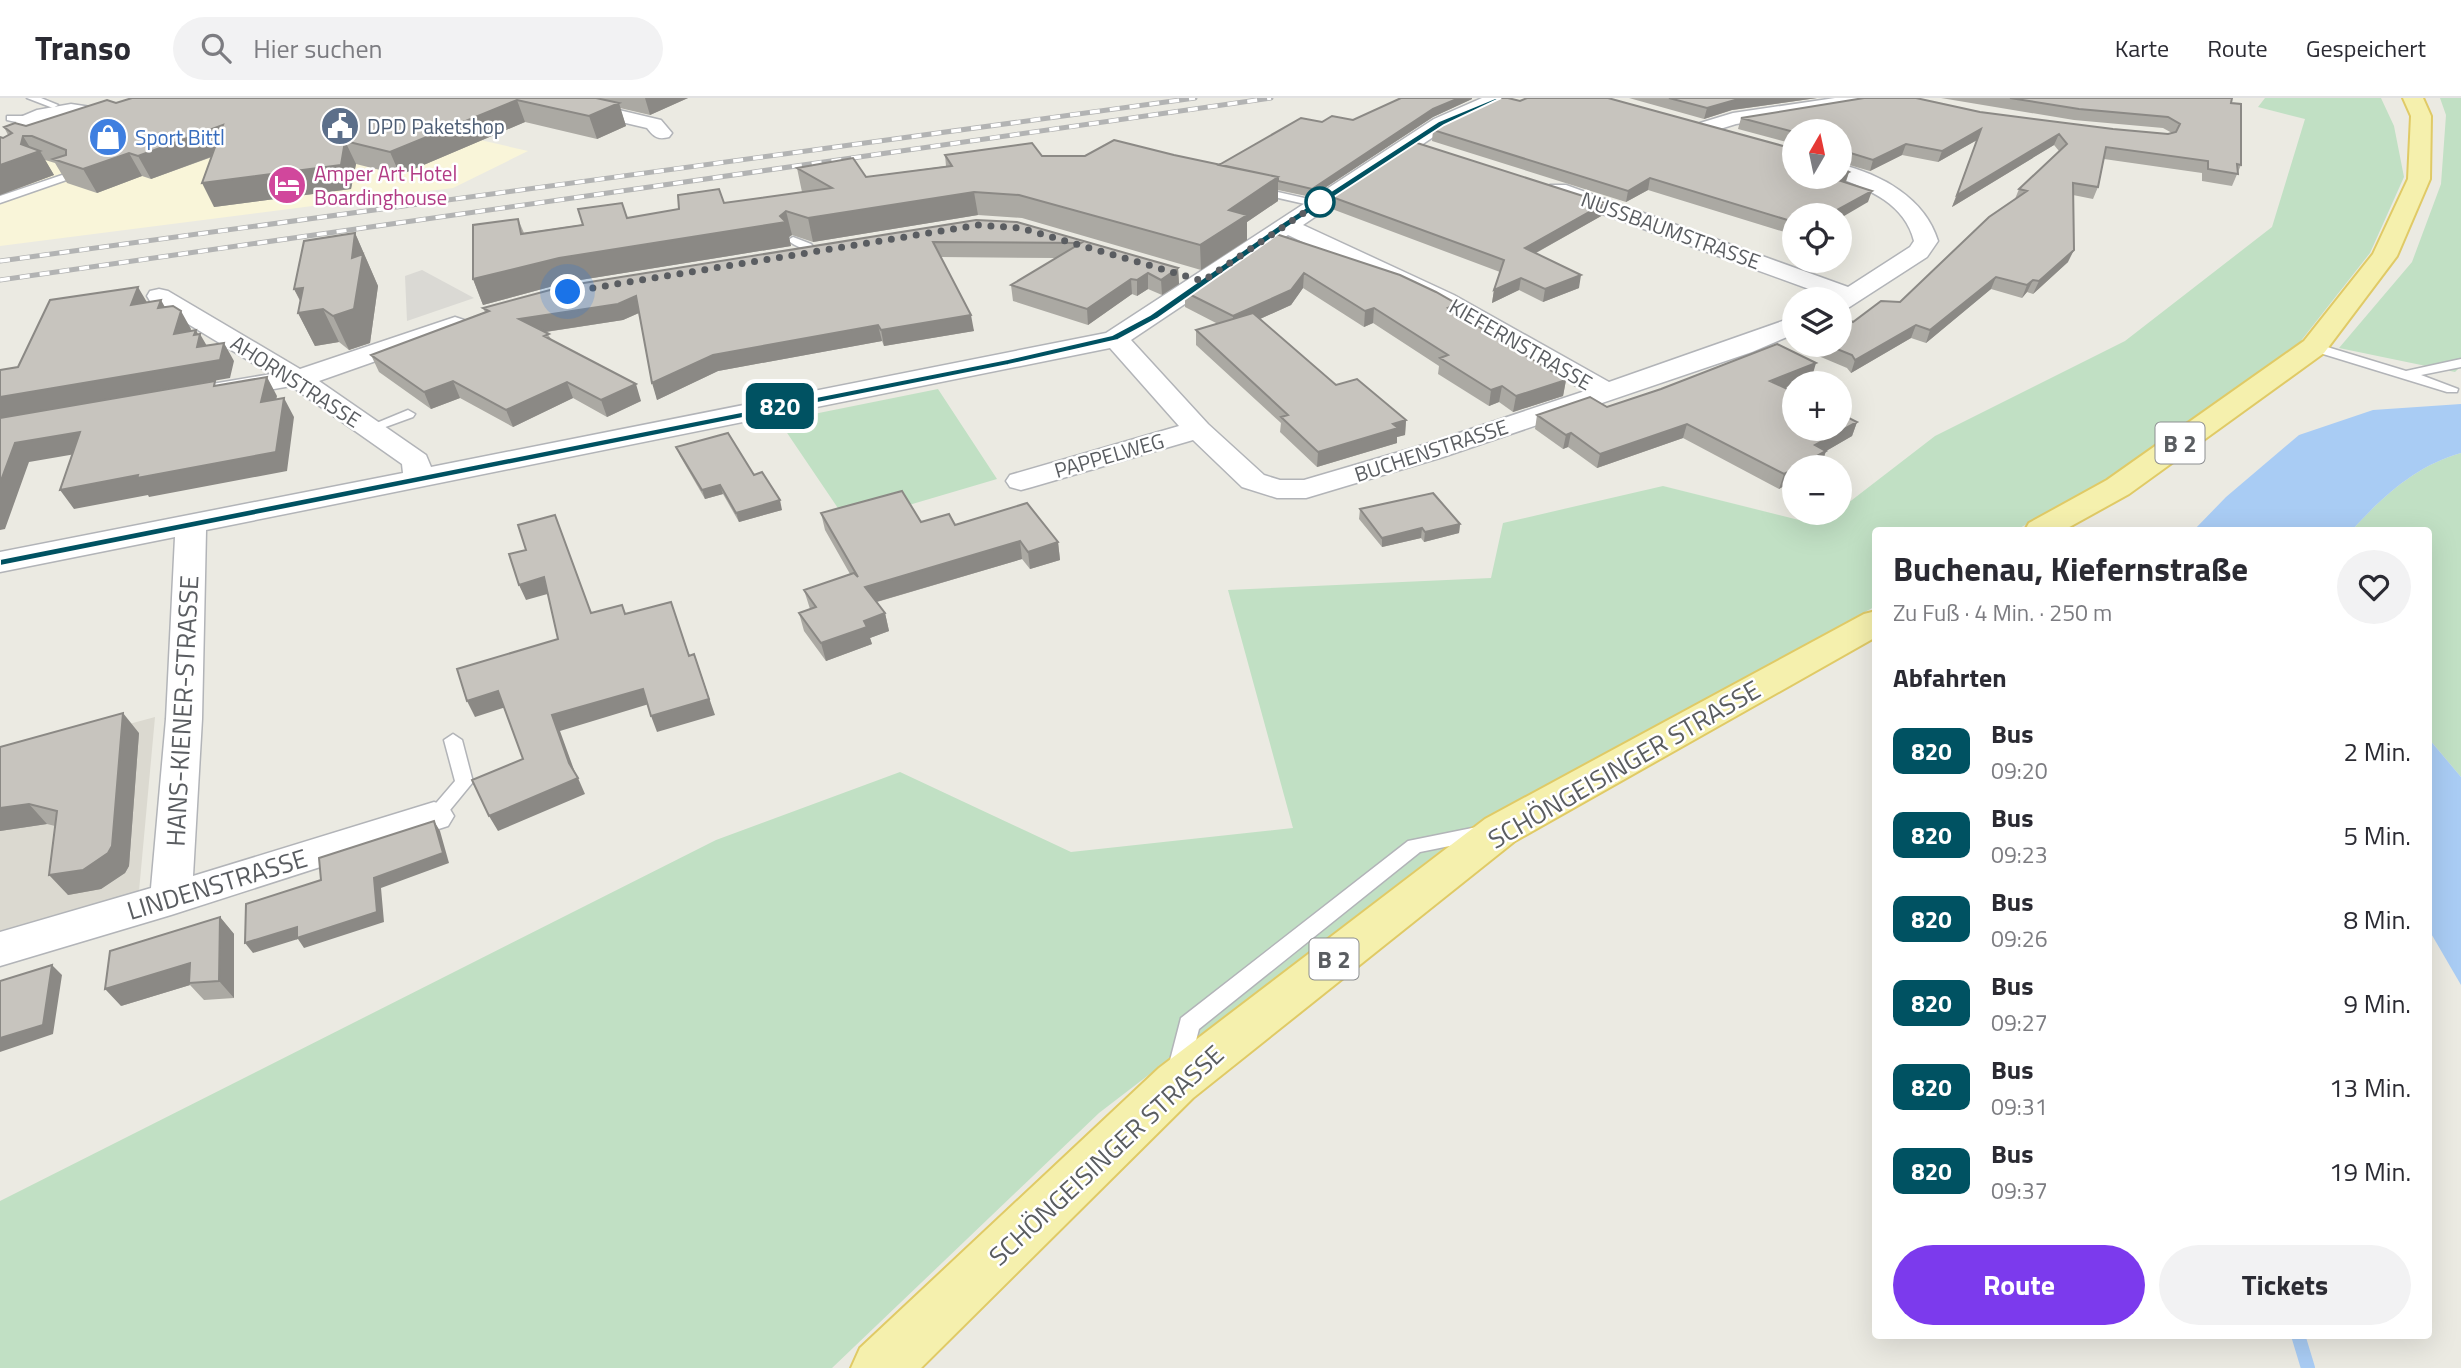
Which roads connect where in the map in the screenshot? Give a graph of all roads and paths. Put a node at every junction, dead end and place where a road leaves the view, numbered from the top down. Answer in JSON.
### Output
{"nodes":[{"id":1,"x":32,"y":98,"type":"edge"},
{"id":2,"x":543,"y":98,"type":"edge"},
{"id":3,"x":1874,"y":98,"type":"edge"},
{"id":4,"x":2413,"y":98,"type":"edge"},
{"id":5,"x":1483,"y":101,"type":"edge"},
{"id":6,"x":53,"y":108,"type":"junction"},
{"id":7,"x":662,"y":133,"type":"dead end"},
{"id":8,"x":1747,"y":139,"type":"edge"},
{"id":9,"x":1411,"y":144,"type":"junction"},
{"id":10,"x":1435,"y":151,"type":"edge"},
{"id":11,"x":51,"y":168,"type":"edge"},
{"id":12,"x":1852,"y":176,"type":"edge"},
{"id":13,"x":1536,"y":183,"type":"edge"},
{"id":14,"x":1241,"y":187,"type":"edge"},
{"id":15,"x":0,"y":200,"type":"edge"},
{"id":16,"x":1318,"y":204,"type":"junction"},
{"id":17,"x":1285,"y":225,"type":"junction"},
{"id":18,"x":1173,"y":272,"type":"edge"},
{"id":19,"x":1203,"y":281,"type":"junction"},
{"id":20,"x":1812,"y":287,"type":"edge"},
{"id":21,"x":1852,"y":295,"type":"edge"},
{"id":22,"x":159,"y":296,"type":"dead end"},
{"id":23,"x":475,"y":318,"type":"edge"},
{"id":24,"x":1782,"y":330,"type":"edge"},
{"id":25,"x":1115,"y":338,"type":"junction"},
{"id":26,"x":2314,"y":347,"type":"junction"},
{"id":27,"x":2461,"y":363,"type":"edge"},
{"id":28,"x":2409,"y":374,"type":"junction"},
{"id":29,"x":295,"y":377,"type":"junction"},
{"id":30,"x":2452,"y":389,"type":"dead end"},
{"id":31,"x":1605,"y":391,"type":"junction"},
{"id":32,"x":200,"y":394,"type":"edge"},
{"id":33,"x":408,"y":414,"type":"dead end"},
{"id":34,"x":369,"y":429,"type":"junction"},
{"id":35,"x":1198,"y":430,"type":"junction"},
{"id":36,"x":418,"y":478,"type":"junction"},
{"id":37,"x":1021,"y":481,"type":"dead end"},
{"id":38,"x":191,"y":523,"type":"junction"},
{"id":39,"x":2046,"y":527,"type":"edge"},
{"id":40,"x":0,"y":562,"type":"edge"},
{"id":41,"x":1872,"y":624,"type":"edge"},
{"id":42,"x":453,"y":740,"type":"dead end"},
{"id":43,"x":434,"y":816,"type":"joint"},
{"id":44,"x":171,"y":899,"type":"junction"},
{"id":45,"x":0,"y":949,"type":"edge"},
{"id":46,"x":880,"y":1368,"type":"edge"}],
"edges":[{"from":1,"to":6,"type":"lane"},
{"from":2,"to":7,"type":"street"},
{"from":3,"to":8,"type":"street"},
{"from":4,"to":26,"type":"main road","number":"B 2"},
{"from":5,"to":9,"type":"street"},
{"from":6,"to":6,"type":"street"},
{"from":9,"to":10,"type":"street"},
{"from":9,"to":16,"type":"street"},
{"from":11,"to":15,"type":"lane"},
{"from":12,"to":21,"type":"street"},
{"from":13,"to":20,"type":"street","name":"NUSSBAUMSTRASSE"},
{"from":14,"to":16,"type":"lane"},
{"from":16,"to":17,"type":"street"},
{"from":17,"to":19,"type":"street"},
{"from":17,"to":31,"type":"street","name":"KIEFERNSTRASSE"},
{"from":18,"to":19,"type":"street"},
{"from":19,"to":25,"type":"street"},
{"from":22,"to":29,"type":"street","name":"AHORNSTRASSE"},
{"from":23,"to":29,"type":"street"},
{"from":24,"to":31,"type":"street","name":"BUCHENSTRASSE"},
{"from":25,"to":35,"type":"street","name":"BUCHENSTRASSE"},
{"from":25,"to":36,"type":"street"},
{"from":26,"to":28,"type":"lane"},
{"from":26,"to":39,"type":"main road","number":"B 2"},
{"from":27,"to":28,"type":"lane"},
{"from":28,"to":30,"type":"lane"},
{"from":29,"to":32,"type":"street"},
{"from":29,"to":34,"type":"street","name":"AHORNSTRASSE"},
{"from":31,"to":35,"type":"street","name":"BUCHENSTRASSE"},
{"from":33,"to":34,"type":"lane"},
{"from":34,"to":36,"type":"street","name":"AHORNSTRASSE"},
{"from":35,"to":37,"type":"street","name":"PAPPELWEG"},
{"from":36,"to":38,"type":"street"},
{"from":38,"to":40,"type":"street"},
{"from":38,"to":44,"type":"street","name":"HANS-KIENER-STRASSE"},
{"from":41,"to":46,"type":"main road","name":"SCHÖNGEISINGER STRASSE","number":"B 2"},
{"from":42,"to":43,"type":"lane"},
{"from":43,"to":44,"type":"street","name":"LINDENSTRASSE"},
{"from":44,"to":45,"type":"street","name":"LINDENSTRASSE"}]}
